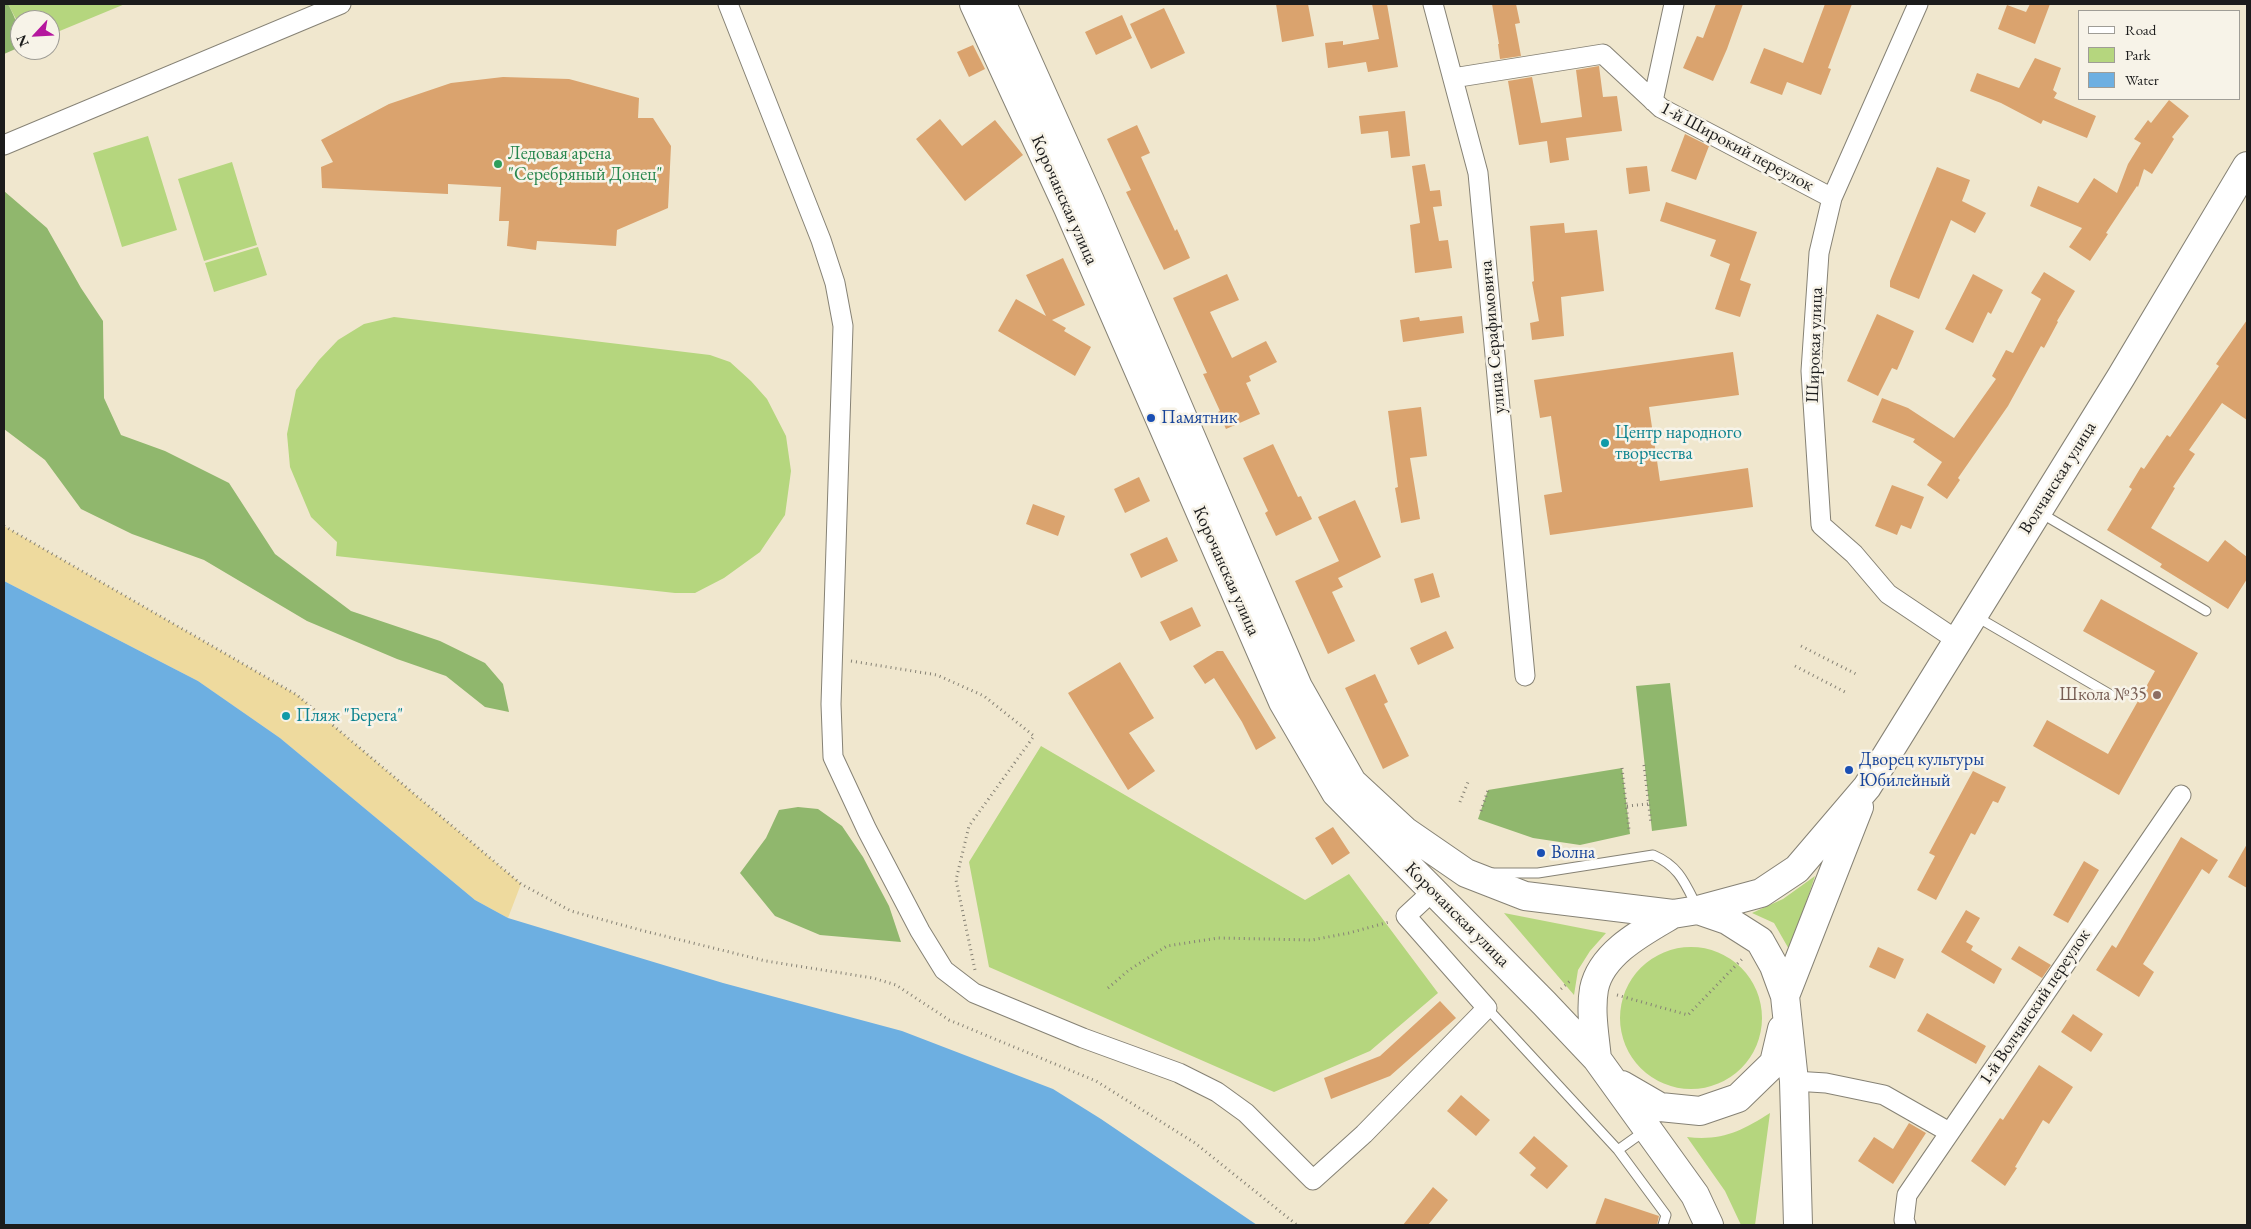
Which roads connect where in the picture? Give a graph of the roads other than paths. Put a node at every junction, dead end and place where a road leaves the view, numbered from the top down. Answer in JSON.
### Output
{"nodes":[{"id":1,"x":341,"y":4,"type":"edge"},
{"id":2,"x":728,"y":4,"type":"edge"},
{"id":3,"x":974,"y":4,"type":"edge"},
{"id":4,"x":1002,"y":4,"type":"edge"},
{"id":5,"x":1433,"y":4,"type":"edge"},
{"id":6,"x":1674,"y":4,"type":"edge"},
{"id":7,"x":1918,"y":4,"type":"edge"},
{"id":8,"x":1453,"y":78,"type":"junction"},
{"id":9,"x":1653,"y":101,"type":"junction"},
{"id":10,"x":4,"y":145,"type":"edge"},
{"id":11,"x":2247,"y":166,"type":"edge"},
{"id":12,"x":1832,"y":198,"type":"junction"},
{"id":13,"x":2037,"y":511,"type":"junction"},
{"id":14,"x":2206,"y":611,"type":"dead end"},
{"id":15,"x":1974,"y":616,"type":"junction"},
{"id":16,"x":1958,"y":641,"type":"junction"},
{"id":17,"x":1524,"y":676,"type":"dead end"},
{"id":18,"x":2111,"y":694,"type":"dead end"},
{"id":19,"x":1866,"y":787,"type":"junction"},
{"id":20,"x":2181,"y":795,"type":"dead end"},
{"id":21,"x":1466,"y":873,"type":"junction"},
{"id":22,"x":1433,"y":891,"type":"junction"},
{"id":23,"x":1686,"y":912,"type":"junction"},
{"id":24,"x":1785,"y":1005,"type":"junction"},
{"id":25,"x":1487,"y":1008,"type":"junction"},
{"id":26,"x":1597,"y":1059,"type":"junction"},
{"id":27,"x":1614,"y":1081,"type":"junction"},
{"id":28,"x":1794,"y":1081,"type":"junction"},
{"id":29,"x":1738,"y":1098,"type":"junction"},
{"id":30,"x":1648,"y":1128,"type":"junction"},
{"id":31,"x":1949,"y":1132,"type":"junction"},
{"id":32,"x":1618,"y":1150,"type":"junction"},
{"id":33,"x":1662,"y":1225,"type":"edge"},
{"id":34,"x":1709,"y":1225,"type":"edge"},
{"id":35,"x":1798,"y":1225,"type":"edge"},
{"id":36,"x":1906,"y":1225,"type":"edge"}],
"edges":[{"from":1,"to":10,"type":"street"},
{"from":2,"to":25,"type":"street"},
{"from":3,"to":22,"type":"main road","name":"Корочанская улица"},
{"from":4,"to":21,"type":"main road","name":"Корочанская улица"},
{"from":5,"to":8,"type":"street","name":"улица Серафимовича"},
{"from":6,"to":9,"type":"street"},
{"from":7,"to":12,"type":"street","name":"Широкая улица"},
{"from":8,"to":9,"type":"street","name":"1-й Широкий переулок"},
{"from":8,"to":17,"type":"street","name":"улица Серафимовича"},
{"from":9,"to":12,"type":"street","name":"1-й Широкий переулок"},
{"from":11,"to":13,"type":"main road","name":"Волчанская улица"},
{"from":12,"to":16,"type":"street","name":"Широкая улица"},
{"from":13,"to":14,"type":"lane"},
{"from":13,"to":15,"type":"main road","name":"Волчанская улица"},
{"from":15,"to":16,"type":"main road","name":"Волчанская улица"},
{"from":15,"to":18,"type":"lane"},
{"from":16,"to":19,"type":"main road","name":"Волчанская улица"},
{"from":19,"to":23,"type":"main road"},
{"from":19,"to":24,"type":"main road"},
{"from":20,"to":31,"type":"street","name":"1-й Волчанский переулок"},
{"from":21,"to":23,"type":"main road","name":"Корочанская улица"},
{"from":21,"to":23,"type":"lane"},
{"from":22,"to":25,"type":"street"},
{"from":22,"to":26,"type":"main road","name":"Корочанская улица"},
{"from":23,"to":24,"type":"main road"},
{"from":23,"to":26,"type":"main road"},
{"from":24,"to":28,"type":"main road"},
{"from":24,"to":29,"type":"main road"},
{"from":25,"to":32,"type":"lane"},
{"from":26,"to":27,"type":"main road","name":"Корочанская улица"},
{"from":27,"to":29,"type":"main road"},
{"from":27,"to":30,"type":"main road","name":"Корочанская улица"},
{"from":28,"to":29,"type":"main road"},
{"from":28,"to":31,"type":"street"},
{"from":28,"to":35,"type":"main road"},
{"from":30,"to":32,"type":"lane"},
{"from":30,"to":34,"type":"main road","name":"Корочанская улица"},
{"from":31,"to":36,"type":"street","name":"1-й Волчанский переулок"},
{"from":32,"to":33,"type":"lane"}]}
